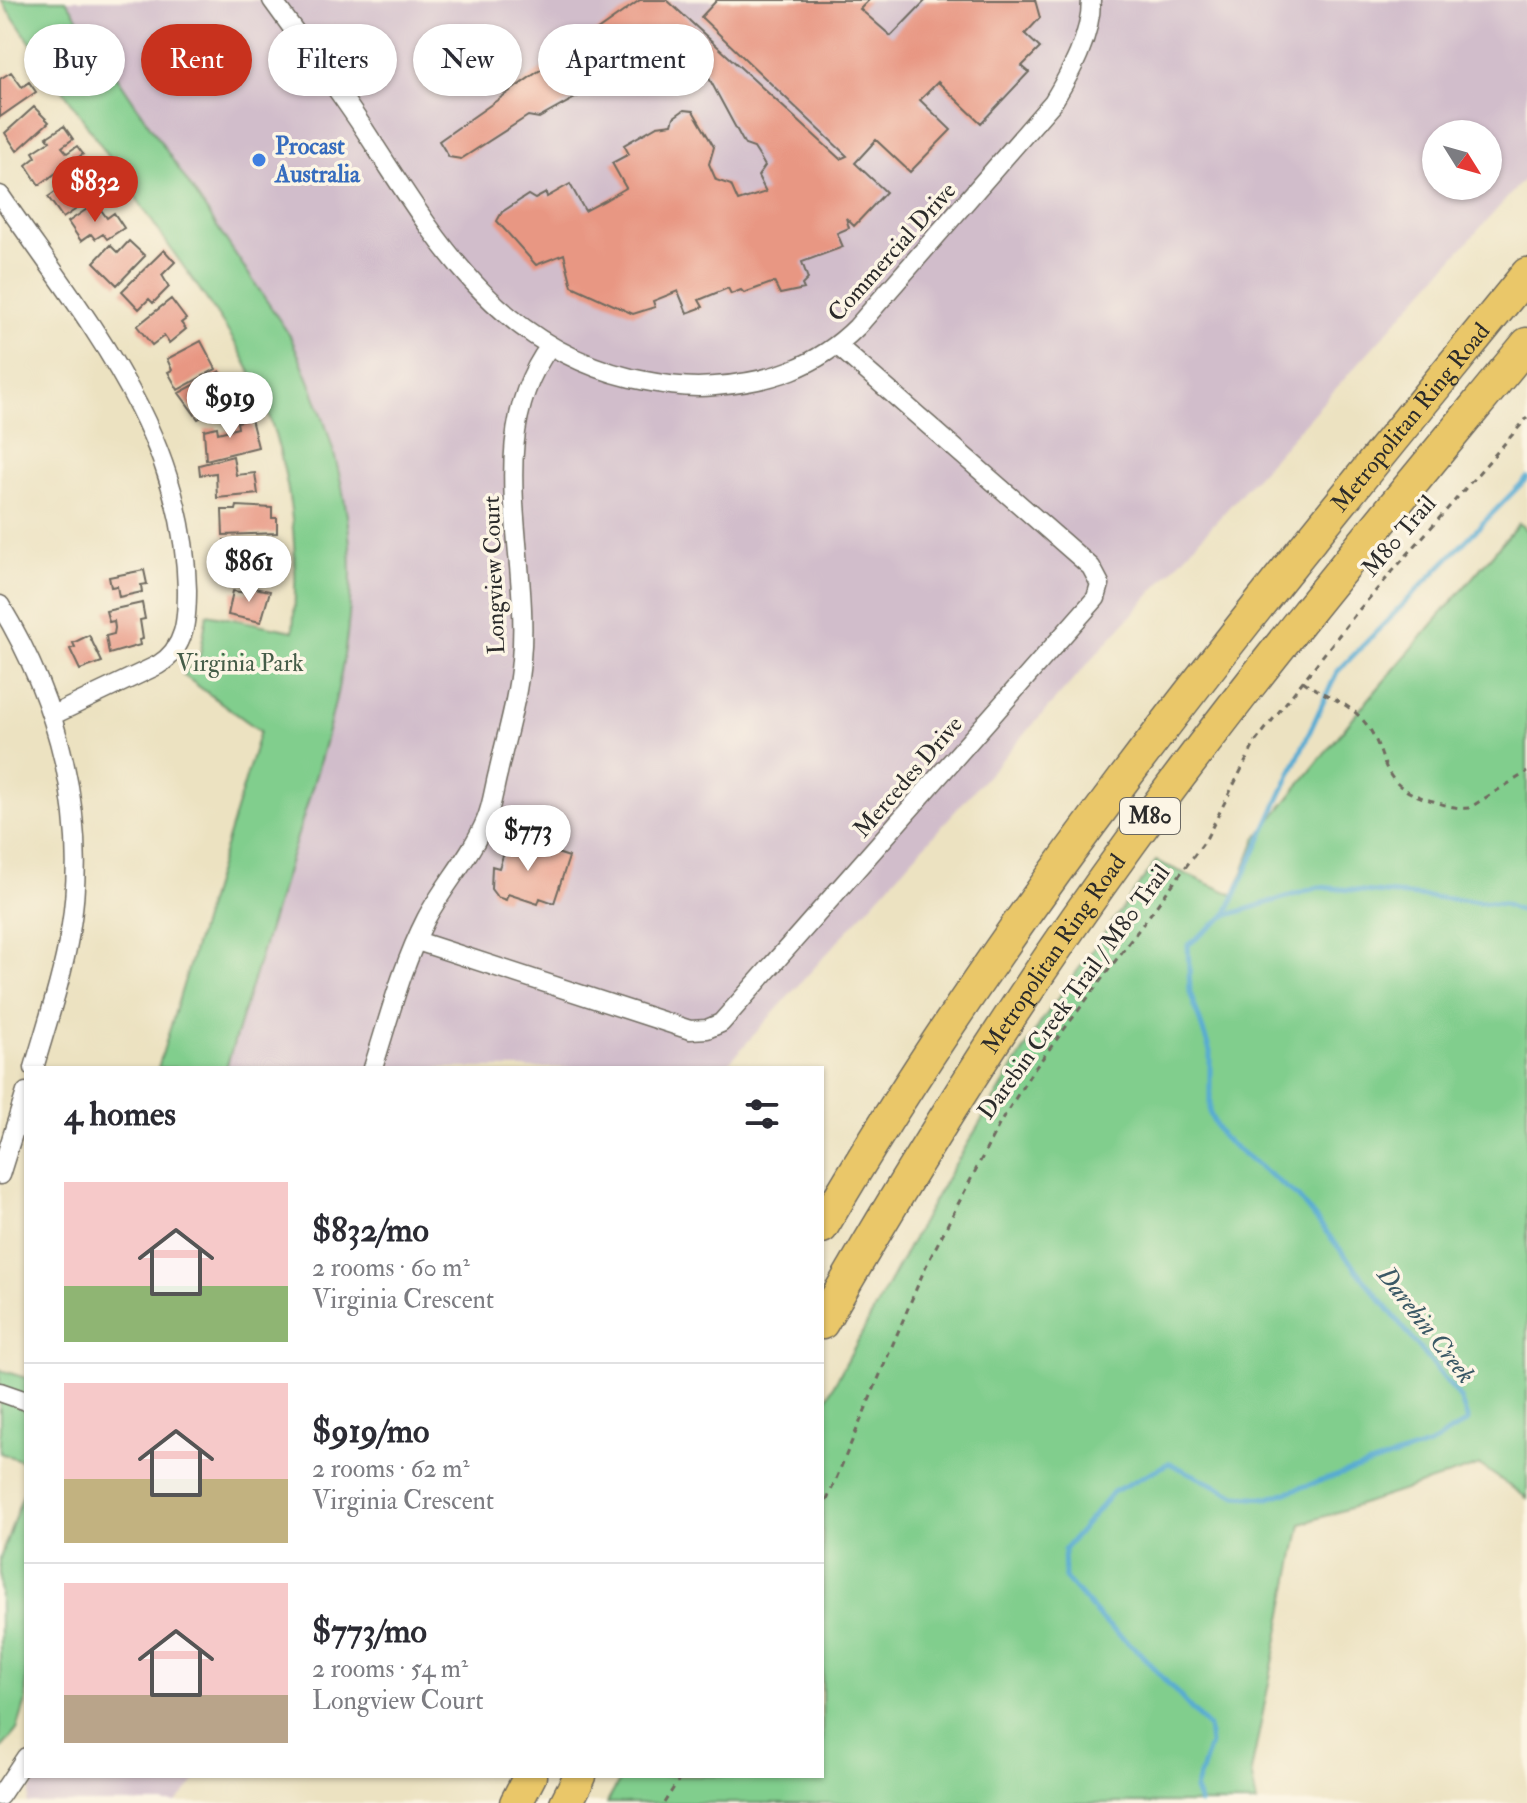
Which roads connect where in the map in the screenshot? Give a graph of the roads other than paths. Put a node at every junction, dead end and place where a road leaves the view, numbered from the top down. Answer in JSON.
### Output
{"nodes":[{"id":1,"x":272,"y":0,"type":"edge"},
{"id":2,"x":1091,"y":0,"type":"edge"},
{"id":3,"x":0,"y":195,"type":"edge"},
{"id":4,"x":1527,"y":274,"type":"edge"},
{"id":5,"x":1527,"y":344,"type":"edge"},
{"id":6,"x":550,"y":346,"type":"junction"},
{"id":7,"x":838,"y":346,"type":"junction"},
{"id":8,"x":0,"y":605,"type":"edge"},
{"id":9,"x":53,"y":715,"type":"junction"},
{"id":10,"x":417,"y":941,"type":"junction"},
{"id":11,"x":35,"y":1066,"type":"edge"},
{"id":12,"x":374,"y":1066,"type":"edge"},
{"id":13,"x":24,"y":1098,"type":"edge"},
{"id":14,"x":0,"y":1175,"type":"edge"},
{"id":15,"x":824,"y":1224,"type":"edge"},
{"id":16,"x":824,"y":1320,"type":"edge"},
{"id":17,"x":0,"y":1392,"type":"edge"},
{"id":18,"x":24,"y":1400,"type":"edge"},
{"id":19,"x":24,"y":1760,"type":"edge"},
{"id":20,"x":529,"y":1778,"type":"edge"},
{"id":21,"x":579,"y":1778,"type":"edge"},
{"id":22,"x":0,"y":1796,"type":"edge"},
{"id":23,"x":516,"y":1803,"type":"edge"},
{"id":24,"x":566,"y":1803,"type":"edge"}],
"edges":[{"from":1,"to":6,"type":"street","name":"Commercial Drive"},
{"from":2,"to":7,"type":"street","name":"Commercial Drive"},
{"from":3,"to":9,"type":"street"},
{"from":4,"to":15,"type":"highway","name":"Metropolitan Ring Road","number":"M80"},
{"from":5,"to":16,"type":"highway","name":"Metropolitan Ring Road","number":"M80"},
{"from":6,"to":7,"type":"street","name":"Commercial Drive"},
{"from":6,"to":10,"type":"street","name":"Longview Court"},
{"from":7,"to":10,"type":"street","name":"Mercedes Drive"},
{"from":8,"to":9,"type":"street"},
{"from":9,"to":11,"type":"street"},
{"from":10,"to":12,"type":"street","name":"Longview Court"},
{"from":13,"to":14,"type":"street"},
{"from":17,"to":18,"type":"street"},
{"from":19,"to":22,"type":"street"},
{"from":20,"to":23,"type":"highway"},
{"from":21,"to":24,"type":"highway"}]}
